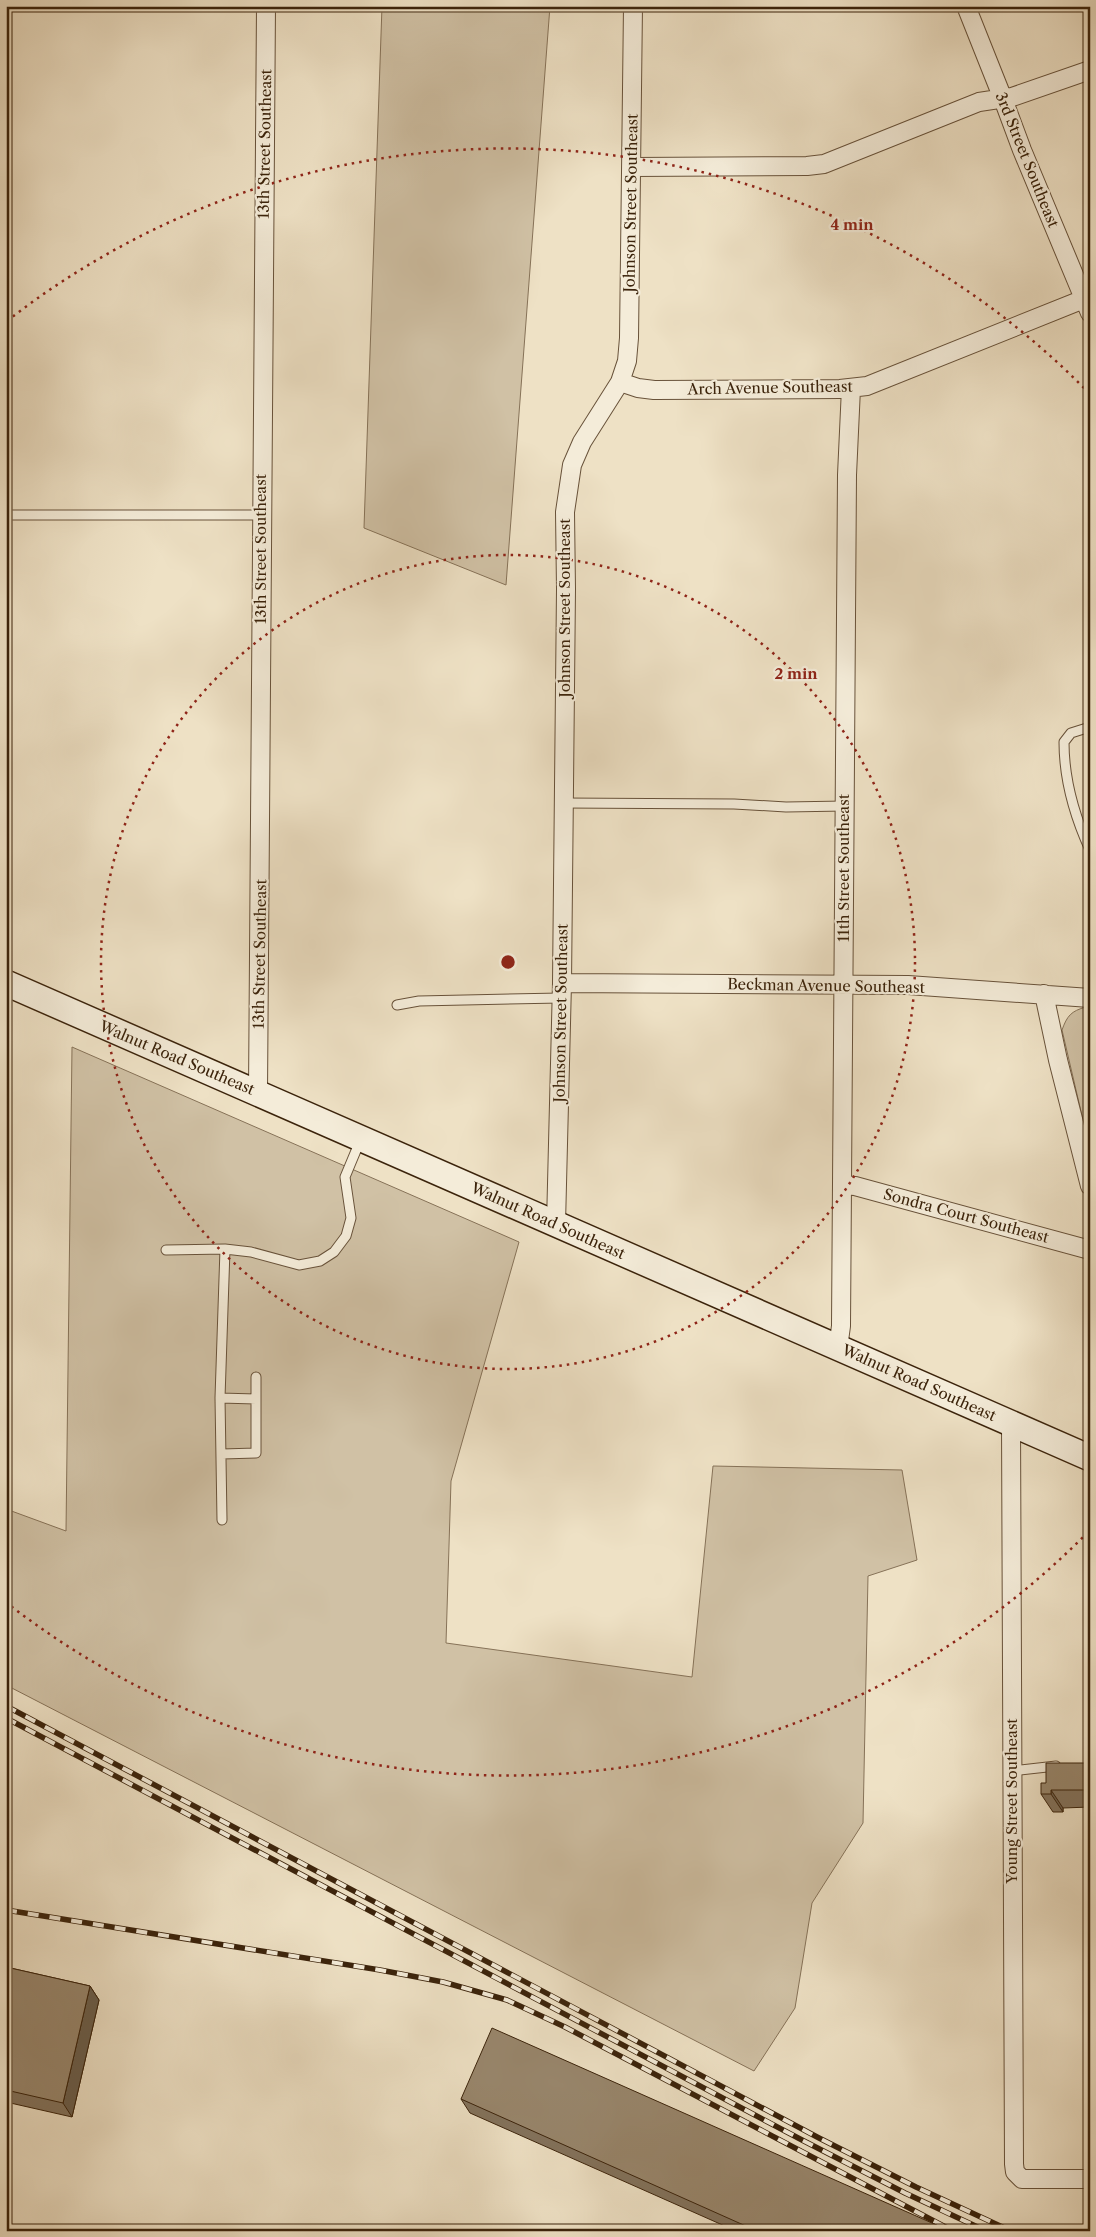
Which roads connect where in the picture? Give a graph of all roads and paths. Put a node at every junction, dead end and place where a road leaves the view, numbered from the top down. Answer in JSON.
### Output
{"nodes":[{"id":1,"x":266,"y":6,"type":"edge"},
{"id":2,"x":633,"y":6,"type":"edge"},
{"id":3,"x":966,"y":6,"type":"edge"},
{"id":4,"x":1090,"y":70,"type":"edge"},
{"id":5,"x":1003,"y":98,"type":"junction"},
{"id":6,"x":632,"y":167,"type":"junction"},
{"id":7,"x":1087,"y":306,"type":"edge"},
{"id":8,"x":620,"y":382,"type":"junction"},
{"id":9,"x":851,"y":388,"type":"junction"},
{"id":10,"x":6,"y":515,"type":"edge"},
{"id":11,"x":261,"y":515,"type":"junction"},
{"id":12,"x":1090,"y":727,"type":"edge"},
{"id":13,"x":563,"y":803,"type":"junction"},
{"id":14,"x":844,"y":806,"type":"junction"},
{"id":15,"x":1090,"y":850,"type":"edge"},
{"id":16,"x":6,"y":984,"type":"edge"},
{"id":17,"x":843,"y":984,"type":"junction"},
{"id":18,"x":562,"y":991,"type":"junction"},
{"id":19,"x":1044,"y":994,"type":"junction"},
{"id":20,"x":1090,"y":998,"type":"edge"},
{"id":21,"x":397,"y":1005,"type":"dead end"},
{"id":22,"x":258,"y":1092,"type":"junction"},
{"id":23,"x":361,"y":1138,"type":"junction"},
{"id":24,"x":842,"y":1184,"type":"junction"},
{"id":25,"x":1090,"y":1186,"type":"edge"},
{"id":26,"x":556,"y":1224,"type":"junction"},
{"id":27,"x":225,"y":1249,"type":"junction"},
{"id":28,"x":166,"y":1250,"type":"dead end"},
{"id":29,"x":1090,"y":1250,"type":"edge"},
{"id":30,"x":838,"y":1348,"type":"junction"},
{"id":31,"x":256,"y":1377,"type":"dead end"},
{"id":32,"x":220,"y":1398,"type":"junction"},
{"id":33,"x":256,"y":1399,"type":"junction"},
{"id":34,"x":1011,"y":1423,"type":"junction"},
{"id":35,"x":222,"y":1454,"type":"junction"},
{"id":36,"x":1090,"y":1458,"type":"edge"},
{"id":37,"x":222,"y":1520,"type":"dead end"},
{"id":38,"x":1064,"y":1765,"type":"edge"},
{"id":39,"x":1012,"y":1771,"type":"junction"},
{"id":40,"x":1090,"y":2179,"type":"edge"}],
"edges":[{"from":1,"to":11,"type":"street","name":"13th Street Southeast"},
{"from":2,"to":6,"type":"street","name":"Johnson Street Southeast"},
{"from":3,"to":5,"type":"street","name":"3rd Street Southeast"},
{"from":4,"to":5,"type":"street"},
{"from":5,"to":6,"type":"street"},
{"from":5,"to":7,"type":"street","name":"3rd Street Southeast"},
{"from":6,"to":8,"type":"street","name":"Johnson Street Southeast"},
{"from":7,"to":9,"type":"street","name":"Arch Avenue Southeast"},
{"from":8,"to":9,"type":"street","name":"Arch Avenue Southeast"},
{"from":8,"to":13,"type":"street","name":"Johnson Street Southeast"},
{"from":9,"to":14,"type":"street","name":"11th Street Southeast"},
{"from":10,"to":11,"type":"lane"},
{"from":11,"to":22,"type":"street","name":"13th Street Southeast"},
{"from":12,"to":15,"type":"lane"},
{"from":13,"to":14,"type":"lane"},
{"from":13,"to":18,"type":"street","name":"Johnson Street Southeast"},
{"from":14,"to":17,"type":"street","name":"11th Street Southeast"},
{"from":16,"to":22,"type":"main road","name":"Walnut Road Southeast"},
{"from":17,"to":18,"type":"street","name":"Beckman Avenue Southeast"},
{"from":17,"to":19,"type":"street","name":"Beckman Avenue Southeast"},
{"from":17,"to":24,"type":"street","name":"11th Street Southeast"},
{"from":18,"to":21,"type":"lane"},
{"from":18,"to":26,"type":"street","name":"Johnson Street Southeast"},
{"from":19,"to":20,"type":"street","name":"Beckman Avenue Southeast"},
{"from":19,"to":25,"type":"street"},
{"from":22,"to":23,"type":"main road","name":"Walnut Road Southeast"},
{"from":23,"to":26,"type":"main road","name":"Walnut Road Southeast"},
{"from":23,"to":27,"type":"lane"},
{"from":24,"to":29,"type":"street","name":"Sondra Court Southeast"},
{"from":24,"to":30,"type":"street","name":"11th Street Southeast"},
{"from":26,"to":30,"type":"main road","name":"Walnut Road Southeast"},
{"from":27,"to":28,"type":"lane"},
{"from":27,"to":32,"type":"lane"},
{"from":30,"to":34,"type":"main road","name":"Walnut Road Southeast"},
{"from":31,"to":33,"type":"lane"},
{"from":32,"to":33,"type":"lane"},
{"from":32,"to":35,"type":"lane"},
{"from":33,"to":35,"type":"lane"},
{"from":34,"to":36,"type":"main road","name":"Walnut Road Southeast"},
{"from":34,"to":39,"type":"street","name":"Young Street Southeast"},
{"from":35,"to":37,"type":"lane"},
{"from":38,"to":39,"type":"lane"},
{"from":39,"to":40,"type":"street","name":"Young Street Southeast"}]}
